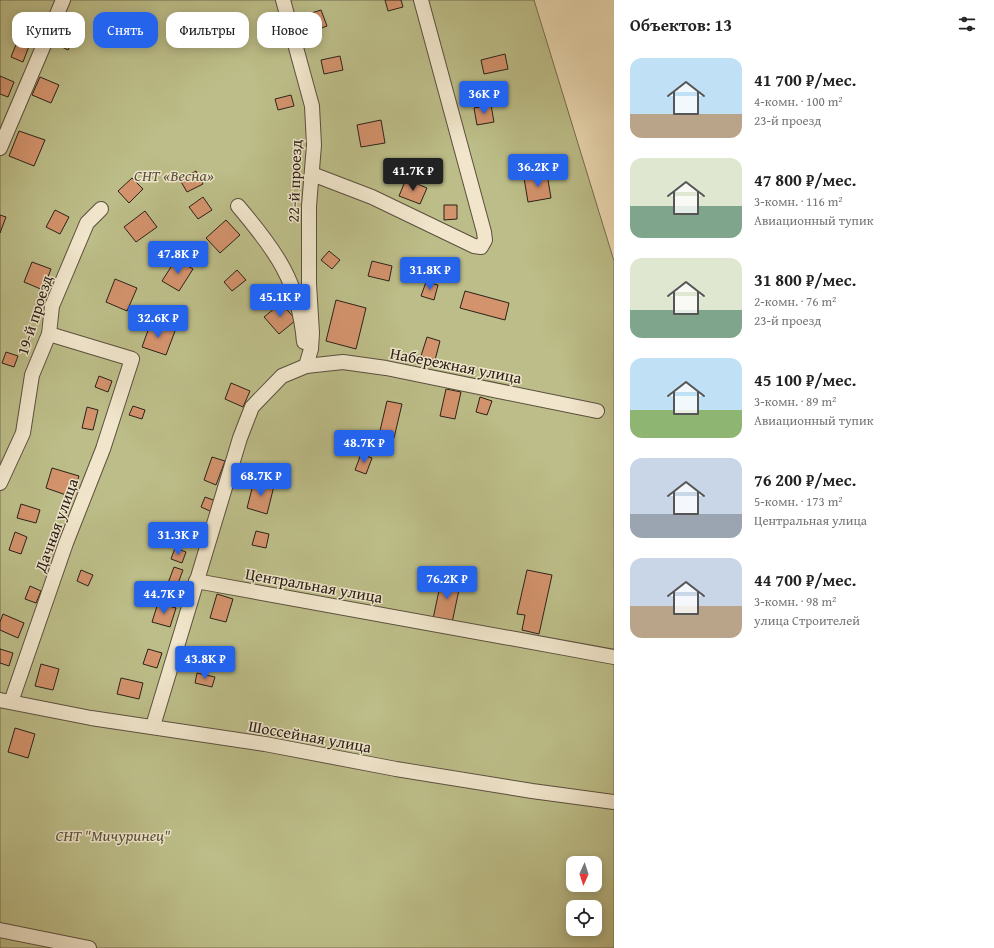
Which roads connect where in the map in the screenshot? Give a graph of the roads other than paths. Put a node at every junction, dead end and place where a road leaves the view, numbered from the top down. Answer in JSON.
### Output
{"nodes":[{"id":1,"x":64,"y":0,"type":"edge"},
{"id":2,"x":283,"y":0,"type":"edge"},
{"id":3,"x":421,"y":0,"type":"edge"},
{"id":4,"x":0,"y":148,"type":"edge"},
{"id":5,"x":312,"y":174,"type":"junction"},
{"id":6,"x":238,"y":206,"type":"dead end"},
{"id":7,"x":100,"y":209,"type":"dead end"},
{"id":8,"x":49,"y":334,"type":"junction"},
{"id":9,"x":306,"y":366,"type":"junction"},
{"id":10,"x":597,"y":411,"type":"dead end"},
{"id":11,"x":0,"y":483,"type":"edge"},
{"id":12,"x":196,"y":581,"type":"junction"},
{"id":13,"x":614,"y":657,"type":"edge"},
{"id":14,"x":5,"y":701,"type":"edge"},
{"id":15,"x":153,"y":726,"type":"junction"},
{"id":16,"x":614,"y":802,"type":"edge"},
{"id":17,"x":0,"y":930,"type":"edge"},
{"id":18,"x":89,"y":948,"type":"edge"}],
"edges":[{"from":1,"to":4,"type":"street"},
{"from":2,"to":5,"type":"street","name":"22-й проезд"},
{"from":3,"to":5,"type":"street"},
{"from":5,"to":9,"type":"street","name":"22-й проезд"},
{"from":6,"to":9,"type":"street"},
{"from":7,"to":8,"type":"street","name":"19-й проезд"},
{"from":8,"to":11,"type":"street","name":"19-й проезд"},
{"from":8,"to":14,"type":"street","name":"Дачная улица"},
{"from":9,"to":10,"type":"street","name":"Набережная улица"},
{"from":9,"to":12,"type":"street","name":"Набережная улица"},
{"from":12,"to":13,"type":"street","name":"Центральная улица"},
{"from":12,"to":15,"type":"street","name":"Набережная улица"},
{"from":14,"to":15,"type":"street","name":"Шоссейная улица"},
{"from":15,"to":16,"type":"street","name":"Шоссейная улица"},
{"from":17,"to":18,"type":"street"}]}
